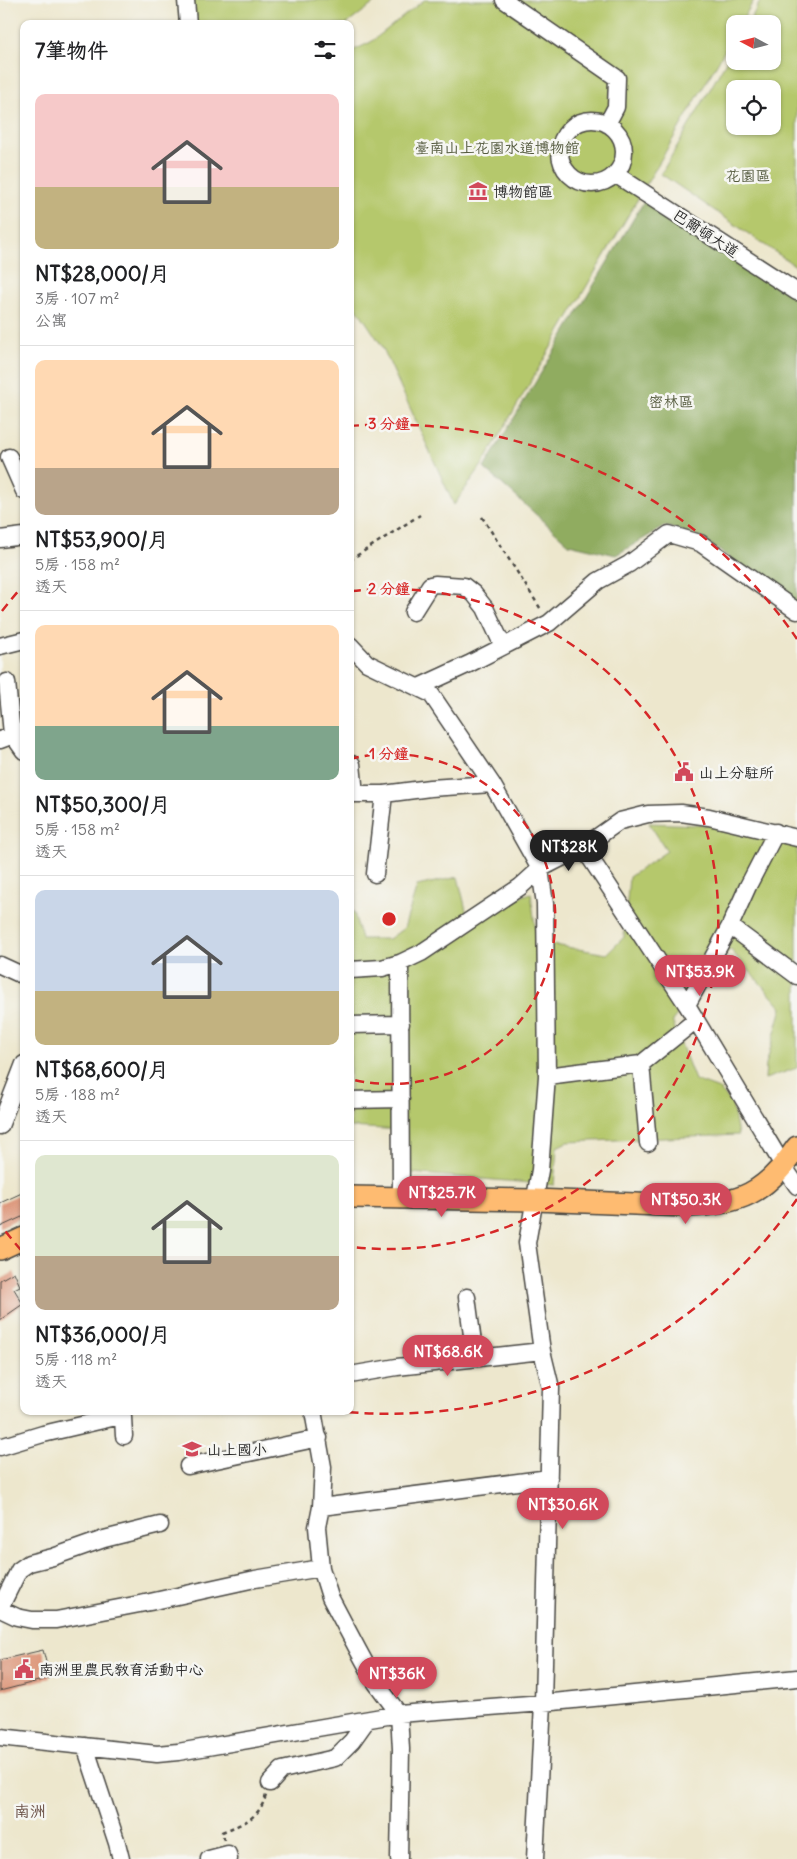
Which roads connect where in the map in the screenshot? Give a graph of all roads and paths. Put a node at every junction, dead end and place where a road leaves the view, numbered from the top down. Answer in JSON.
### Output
{"nodes":[{"id":1,"x":186,"y":0,"type":"edge"},
{"id":2,"x":504,"y":0,"type":"edge"},
{"id":3,"x":188,"y":20,"type":"edge"},
{"id":4,"x":607,"y":124,"type":"junction"},
{"id":5,"x":615,"y":174,"type":"junction"},
{"id":6,"x":797,"y":292,"type":"edge"},
{"id":7,"x":9,"y":457,"type":"dead end"},
{"id":8,"x":20,"y":482,"type":"edge"},
{"id":9,"x":420,"y":514,"type":"dead end"},
{"id":10,"x":482,"y":517,"type":"dead end"},
{"id":11,"x":20,"y":536,"type":"edge"},
{"id":12,"x":0,"y":539,"type":"edge"},
{"id":13,"x":354,"y":557,"type":"edge"},
{"id":14,"x":797,"y":610,"type":"edge"},
{"id":15,"x":413,"y":612,"type":"dead end"},
{"id":16,"x":549,"y":623,"type":"junction"},
{"id":17,"x":20,"y":641,"type":"edge"},
{"id":18,"x":0,"y":646,"type":"edge"},
{"id":19,"x":503,"y":646,"type":"junction"},
{"id":20,"x":354,"y":649,"type":"edge"},
{"id":21,"x":7,"y":682,"type":"dead end"},
{"id":22,"x":419,"y":688,"type":"junction"},
{"id":23,"x":12,"y":735,"type":"edge"},
{"id":24,"x":20,"y":746,"type":"edge"},
{"id":25,"x":492,"y":784,"type":"junction"},
{"id":26,"x":354,"y":794,"type":"edge"},
{"id":27,"x":384,"y":794,"type":"junction"},
{"id":28,"x":776,"y":832,"type":"junction"},
{"id":29,"x":797,"y":838,"type":"edge"},
{"id":30,"x":583,"y":847,"type":"junction"},
{"id":31,"x":540,"y":869,"type":"junction"},
{"id":32,"x":375,"y":874,"type":"dead end"},
{"id":33,"x":730,"y":926,"type":"junction"},
{"id":34,"x":400,"y":964,"type":"junction"},
{"id":35,"x":0,"y":965,"type":"edge"},
{"id":36,"x":354,"y":970,"type":"edge"},
{"id":37,"x":20,"y":974,"type":"edge"},
{"id":38,"x":797,"y":976,"type":"edge"},
{"id":39,"x":687,"y":1005,"type":"junction"},
{"id":40,"x":696,"y":1020,"type":"junction"},
{"id":41,"x":401,"y":1024,"type":"junction"},
{"id":42,"x":354,"y":1026,"type":"edge"},
{"id":43,"x":641,"y":1064,"type":"junction"},
{"id":44,"x":20,"y":1074,"type":"edge"},
{"id":45,"x":547,"y":1076,"type":"junction"},
{"id":46,"x":401,"y":1099,"type":"junction"},
{"id":47,"x":354,"y":1100,"type":"edge"},
{"id":48,"x":0,"y":1126,"type":"edge"},
{"id":49,"x":648,"y":1143,"type":"dead end"},
{"id":50,"x":797,"y":1147,"type":"edge"},
{"id":51,"x":784,"y":1167,"type":"junction"},
{"id":52,"x":797,"y":1186,"type":"edge"},
{"id":53,"x":354,"y":1198,"type":"edge"},
{"id":54,"x":401,"y":1200,"type":"junction"},
{"id":55,"x":535,"y":1200,"type":"junction"},
{"id":56,"x":20,"y":1240,"type":"edge"},
{"id":57,"x":0,"y":1249,"type":"edge"},
{"id":58,"x":467,"y":1297,"type":"dead end"},
{"id":59,"x":542,"y":1351,"type":"junction"},
{"id":60,"x":475,"y":1358,"type":"junction"},
{"id":61,"x":354,"y":1374,"type":"edge"},
{"id":62,"x":314,"y":1415,"type":"edge"},
{"id":63,"x":124,"y":1436,"type":"dead end"},
{"id":64,"x":319,"y":1438,"type":"junction"},
{"id":65,"x":0,"y":1447,"type":"edge"},
{"id":66,"x":188,"y":1466,"type":"dead end"},
{"id":67,"x":549,"y":1478,"type":"junction"},
{"id":68,"x":321,"y":1507,"type":"junction"},
{"id":69,"x":160,"y":1525,"type":"dead end"},
{"id":70,"x":321,"y":1568,"type":"junction"},
{"id":71,"x":0,"y":1609,"type":"edge"},
{"id":72,"x":797,"y":1678,"type":"edge"},
{"id":73,"x":543,"y":1703,"type":"junction"},
{"id":74,"x":399,"y":1714,"type":"junction"},
{"id":75,"x":367,"y":1720,"type":"junction"},
{"id":76,"x":0,"y":1737,"type":"edge"},
{"id":77,"x":85,"y":1746,"type":"junction"},
{"id":78,"x":270,"y":1783,"type":"joint"},
{"id":79,"x":228,"y":1856,"type":"edge"},
{"id":80,"x":121,"y":1859,"type":"edge"},
{"id":81,"x":209,"y":1859,"type":"edge"},
{"id":82,"x":399,"y":1859,"type":"edge"},
{"id":83,"x":535,"y":1859,"type":"edge"}],
"edges":[{"from":1,"to":3,"type":"street"},
{"from":2,"to":4,"type":"street"},
{"from":4,"to":5,"type":"street"},
{"from":4,"to":5,"type":"street"},
{"from":5,"to":6,"type":"street","name":"巴爾頓大道"},
{"from":7,"to":8,"type":"street"},
{"from":9,"to":13,"type":"path"},
{"from":10,"to":16,"type":"path"},
{"from":11,"to":12,"type":"street"},
{"from":14,"to":16,"type":"street"},
{"from":15,"to":19,"type":"street"},
{"from":16,"to":19,"type":"street"},
{"from":17,"to":18,"type":"street"},
{"from":19,"to":22,"type":"street"},
{"from":20,"to":22,"type":"street"},
{"from":21,"to":23,"type":"street"},
{"from":22,"to":25,"type":"street"},
{"from":23,"to":24,"type":"street"},
{"from":25,"to":27,"type":"street"},
{"from":25,"to":31,"type":"street"},
{"from":26,"to":27,"type":"street"},
{"from":27,"to":32,"type":"street"},
{"from":28,"to":29,"type":"street"},
{"from":28,"to":30,"type":"street"},
{"from":28,"to":33,"type":"street"},
{"from":30,"to":31,"type":"street"},
{"from":30,"to":39,"type":"street"},
{"from":31,"to":34,"type":"street"},
{"from":31,"to":45,"type":"street"},
{"from":33,"to":38,"type":"street"},
{"from":33,"to":39,"type":"street"},
{"from":34,"to":36,"type":"street"},
{"from":34,"to":41,"type":"street"},
{"from":35,"to":37,"type":"street"},
{"from":39,"to":40,"type":"street"},
{"from":40,"to":43,"type":"street"},
{"from":40,"to":51,"type":"street"},
{"from":41,"to":42,"type":"street"},
{"from":41,"to":46,"type":"street"},
{"from":43,"to":45,"type":"street"},
{"from":43,"to":49,"type":"street"},
{"from":44,"to":48,"type":"street"},
{"from":45,"to":55,"type":"street"},
{"from":46,"to":47,"type":"street"},
{"from":46,"to":54,"type":"street"},
{"from":50,"to":51,"type":"main road"},
{"from":51,"to":52,"type":"street"},
{"from":51,"to":55,"type":"main road"},
{"from":53,"to":54,"type":"main road"},
{"from":54,"to":55,"type":"main road"},
{"from":55,"to":59,"type":"street"},
{"from":56,"to":57,"type":"main road"},
{"from":58,"to":60,"type":"street"},
{"from":59,"to":60,"type":"street"},
{"from":59,"to":67,"type":"street"},
{"from":60,"to":61,"type":"street"},
{"from":62,"to":64,"type":"street"},
{"from":63,"to":65,"type":"street"},
{"from":64,"to":66,"type":"street"},
{"from":64,"to":68,"type":"street"},
{"from":67,"to":68,"type":"street"},
{"from":67,"to":73,"type":"street"},
{"from":68,"to":70,"type":"street"},
{"from":69,"to":71,"type":"street"},
{"from":70,"to":71,"type":"street"},
{"from":70,"to":74,"type":"street"},
{"from":72,"to":73,"type":"street"},
{"from":73,"to":74,"type":"street"},
{"from":73,"to":83,"type":"street"},
{"from":74,"to":75,"type":"street"},
{"from":74,"to":82,"type":"street"},
{"from":75,"to":77,"type":"street"},
{"from":75,"to":78,"type":"street"},
{"from":76,"to":77,"type":"street"},
{"from":77,"to":80,"type":"street"},
{"from":78,"to":79,"type":"path"},
{"from":79,"to":81,"type":"street"}]}
